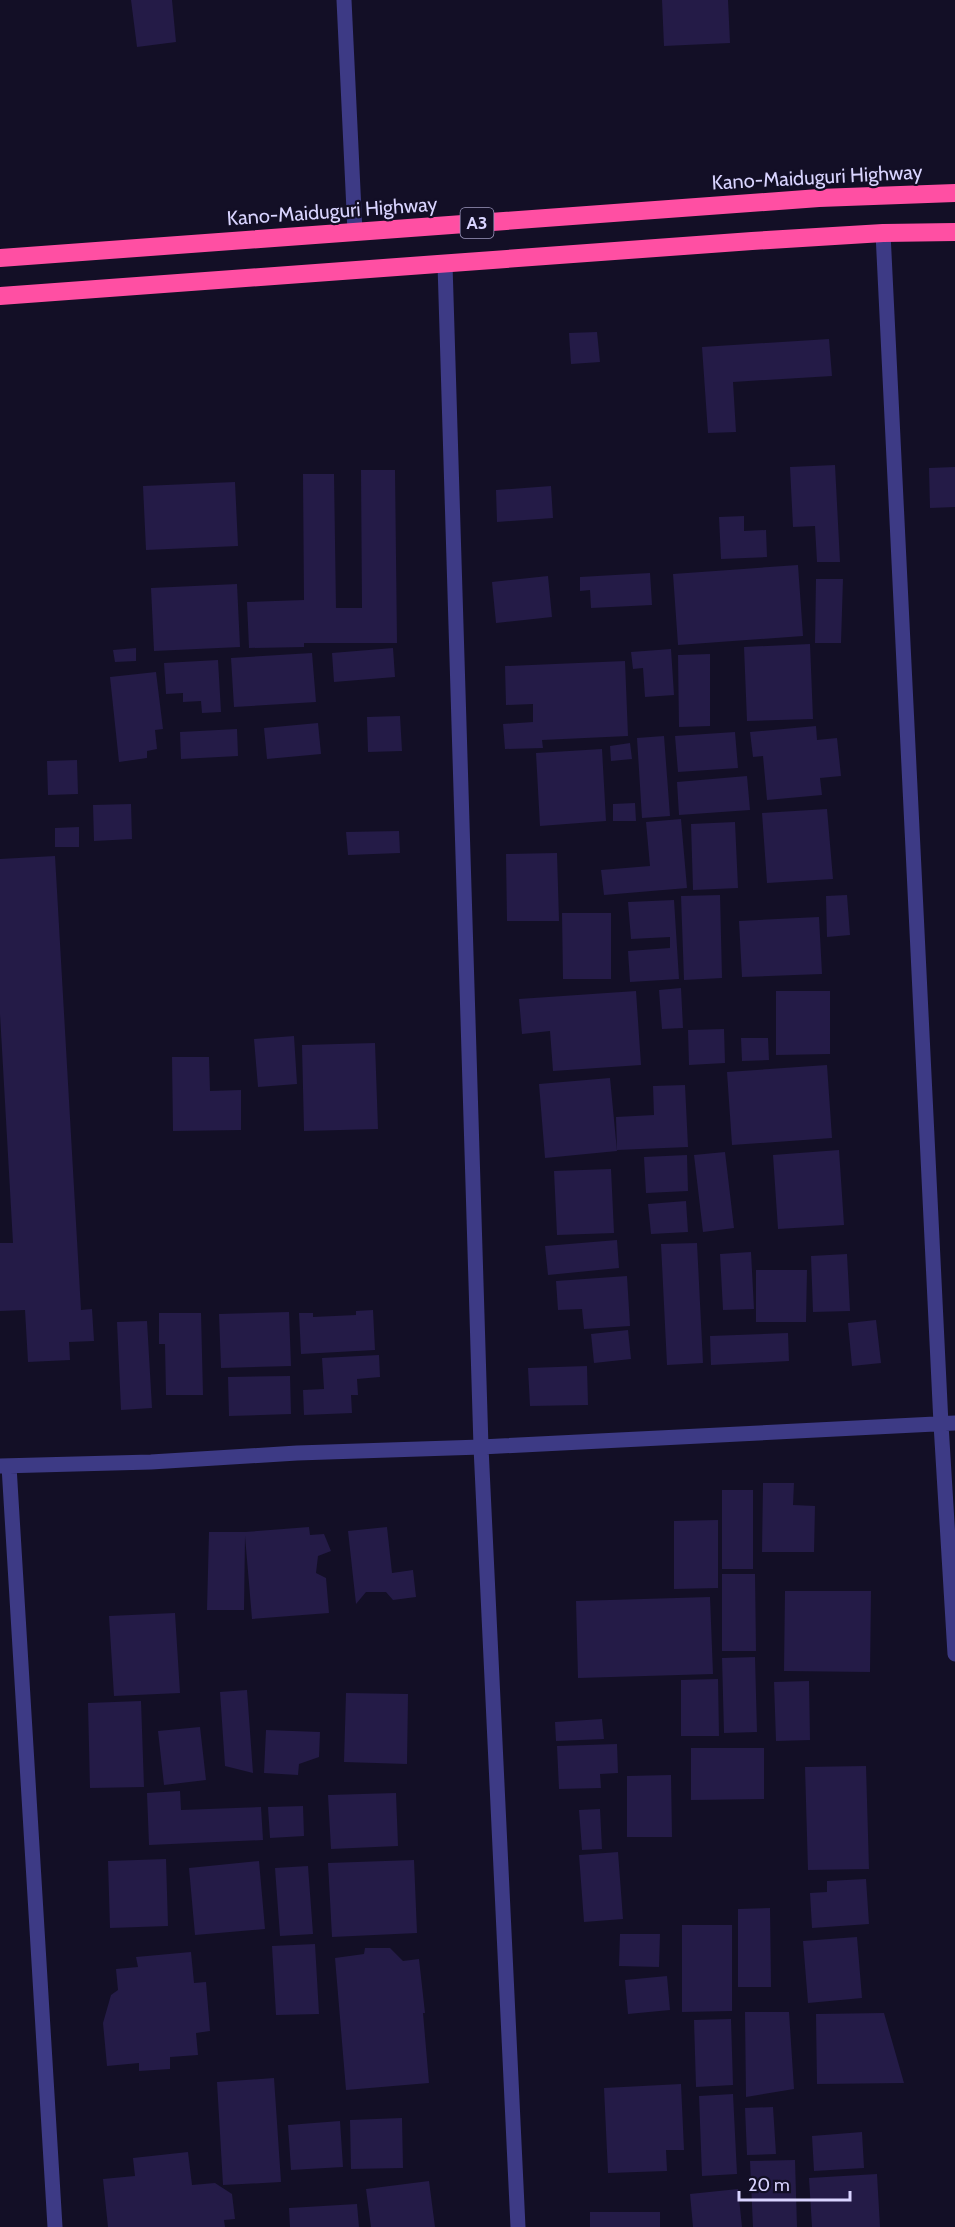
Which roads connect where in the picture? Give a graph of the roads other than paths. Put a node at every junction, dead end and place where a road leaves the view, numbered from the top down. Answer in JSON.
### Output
{"nodes":[{"id":1,"x":344,"y":0,"type":"edge"},
{"id":2,"x":955,"y":193,"type":"edge"},
{"id":3,"x":355,"y":232,"type":"junction"},
{"id":4,"x":955,"y":232,"type":"edge"},
{"id":5,"x":883,"y":233,"type":"junction"},
{"id":6,"x":0,"y":258,"type":"edge"},
{"id":7,"x":445,"y":264,"type":"junction"},
{"id":8,"x":0,"y":296,"type":"edge"},
{"id":9,"x":948,"y":1424,"type":"edge"},
{"id":10,"x":481,"y":1447,"type":"junction"},
{"id":11,"x":4,"y":1466,"type":"edge"},
{"id":12,"x":955,"y":1654,"type":"edge"},
{"id":13,"x":55,"y":2227,"type":"edge"},
{"id":14,"x":518,"y":2227,"type":"edge"}],
"edges":[{"from":1,"to":3,"type":"street"},
{"from":2,"to":3,"type":"highway","name":"Kano-Maiduguri Highway","number":"A3"},
{"from":3,"to":6,"type":"highway","name":"Kano-Maiduguri Highway","number":"A3"},
{"from":4,"to":5,"type":"highway","number":"A3"},
{"from":5,"to":7,"type":"highway","number":"A3"},
{"from":5,"to":9,"type":"street"},
{"from":7,"to":8,"type":"highway","number":"A3"},
{"from":7,"to":10,"type":"street"},
{"from":9,"to":10,"type":"street"},
{"from":9,"to":12,"type":"street"},
{"from":10,"to":11,"type":"street"},
{"from":10,"to":14,"type":"street"},
{"from":11,"to":13,"type":"street"}]}
